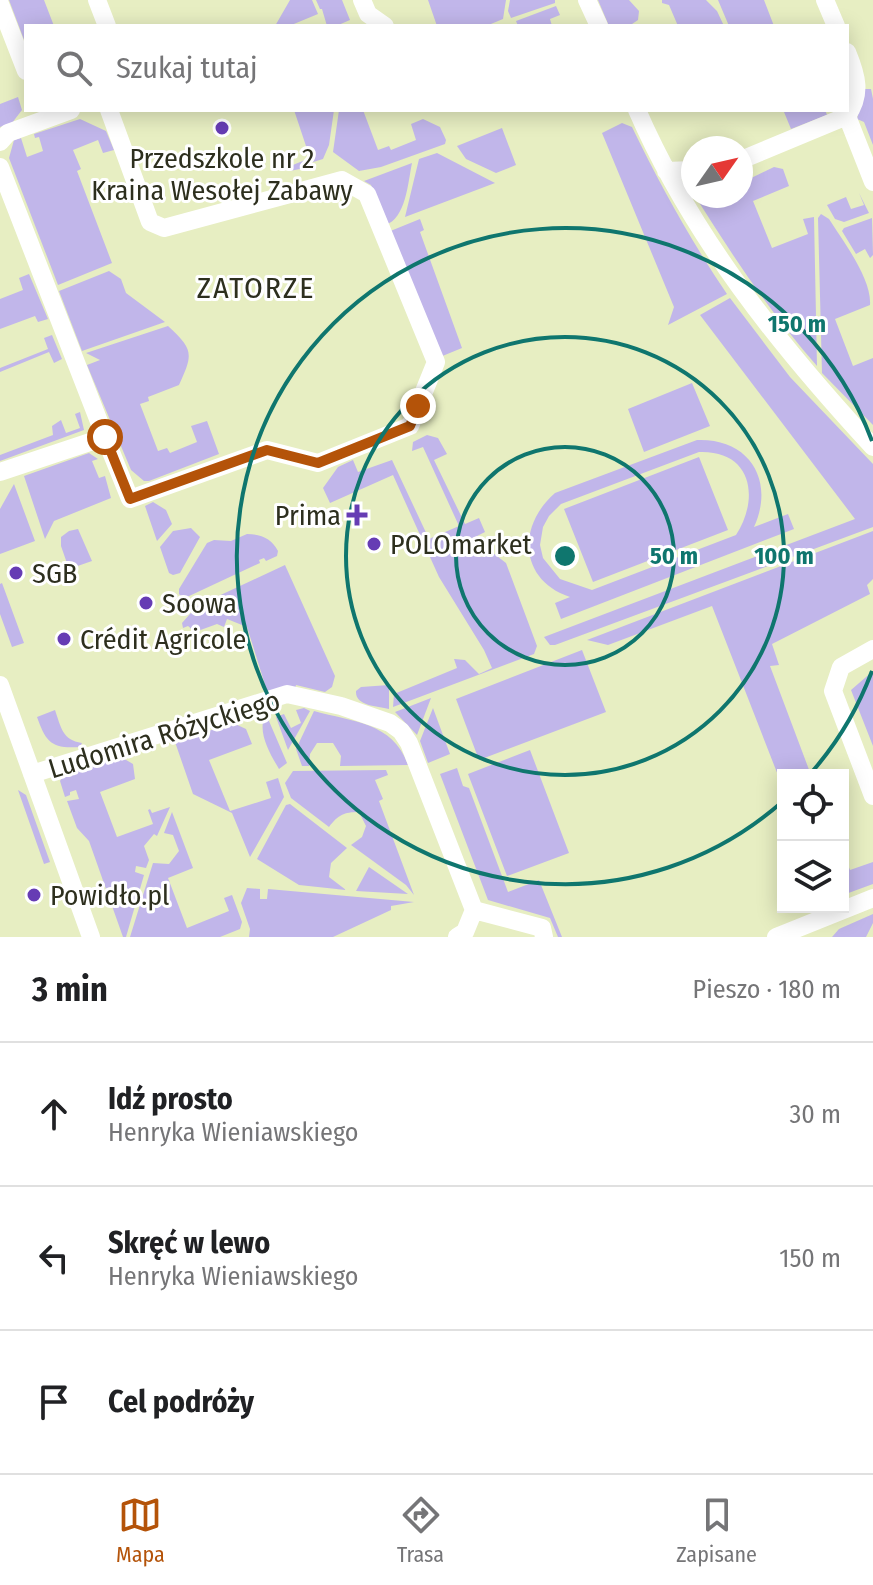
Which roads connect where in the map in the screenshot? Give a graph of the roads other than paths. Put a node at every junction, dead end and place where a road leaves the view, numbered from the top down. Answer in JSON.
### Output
{"nodes":[{"id":1,"x":97,"y":0,"type":"edge"},
{"id":2,"x":362,"y":0,"type":"edge"},
{"id":3,"x":587,"y":0,"type":"edge"},
{"id":4,"x":825,"y":0,"type":"edge"},
{"id":5,"x":0,"y":4,"type":"edge"},
{"id":6,"x":106,"y":24,"type":"edge"},
{"id":7,"x":382,"y":24,"type":"edge"},
{"id":8,"x":598,"y":24,"type":"edge"},
{"id":9,"x":835,"y":24,"type":"edge"},
{"id":10,"x":849,"y":57,"type":"edge"},
{"id":11,"x":24,"y":66,"type":"edge"},
{"id":12,"x":110,"y":112,"type":"edge"},
{"id":13,"x":638,"y":112,"type":"edge"},
{"id":14,"x":43,"y":114,"type":"edge"},
{"id":15,"x":847,"y":116,"type":"junction"},
{"id":16,"x":0,"y":142,"type":"edge"},
{"id":17,"x":753,"y":155,"type":"edge"},
{"id":18,"x":0,"y":167,"type":"edge"},
{"id":19,"x":681,"y":170,"type":"edge"},
{"id":20,"x":666,"y":171,"type":"junction"},
{"id":21,"x":873,"y":182,"type":"edge"},
{"id":22,"x":105,"y":437,"type":"junction"},
{"id":23,"x":873,"y":447,"type":"edge"},
{"id":24,"x":0,"y":472,"type":"edge"},
{"id":25,"x":873,"y":649,"type":"edge"},
{"id":26,"x":0,"y":685,"type":"edge"},
{"id":27,"x":32,"y":774,"type":"junction"},
{"id":28,"x":873,"y":796,"type":"edge"},
{"id":29,"x":873,"y":898,"type":"edge"},
{"id":30,"x":474,"y":910,"type":"junction"},
{"id":31,"x":91,"y":937,"type":"edge"},
{"id":32,"x":457,"y":937,"type":"edge"},
{"id":33,"x":544,"y":937,"type":"edge"},
{"id":34,"x":776,"y":937,"type":"edge"}],
"edges":[{"from":1,"to":6,"type":"street"},
{"from":2,"to":7,"type":"street"},
{"from":3,"to":8,"type":"street"},
{"from":4,"to":9,"type":"street"},
{"from":5,"to":11,"type":"street"},
{"from":10,"to":15,"type":"street"},
{"from":12,"to":22,"type":"street"},
{"from":13,"to":20,"type":"street"},
{"from":14,"to":16,"type":"street"},
{"from":15,"to":17,"type":"street"},
{"from":15,"to":21,"type":"street"},
{"from":18,"to":22,"type":"street"},
{"from":19,"to":20,"type":"street"},
{"from":20,"to":23,"type":"street"},
{"from":22,"to":24,"type":"street"},
{"from":25,"to":28,"type":"street"},
{"from":26,"to":27,"type":"street"},
{"from":27,"to":30,"type":"street","name":"Ludomira Różyckiego"},
{"from":27,"to":31,"type":"street"},
{"from":29,"to":34,"type":"street"},
{"from":30,"to":32,"type":"street"},
{"from":30,"to":33,"type":"street"}]}
